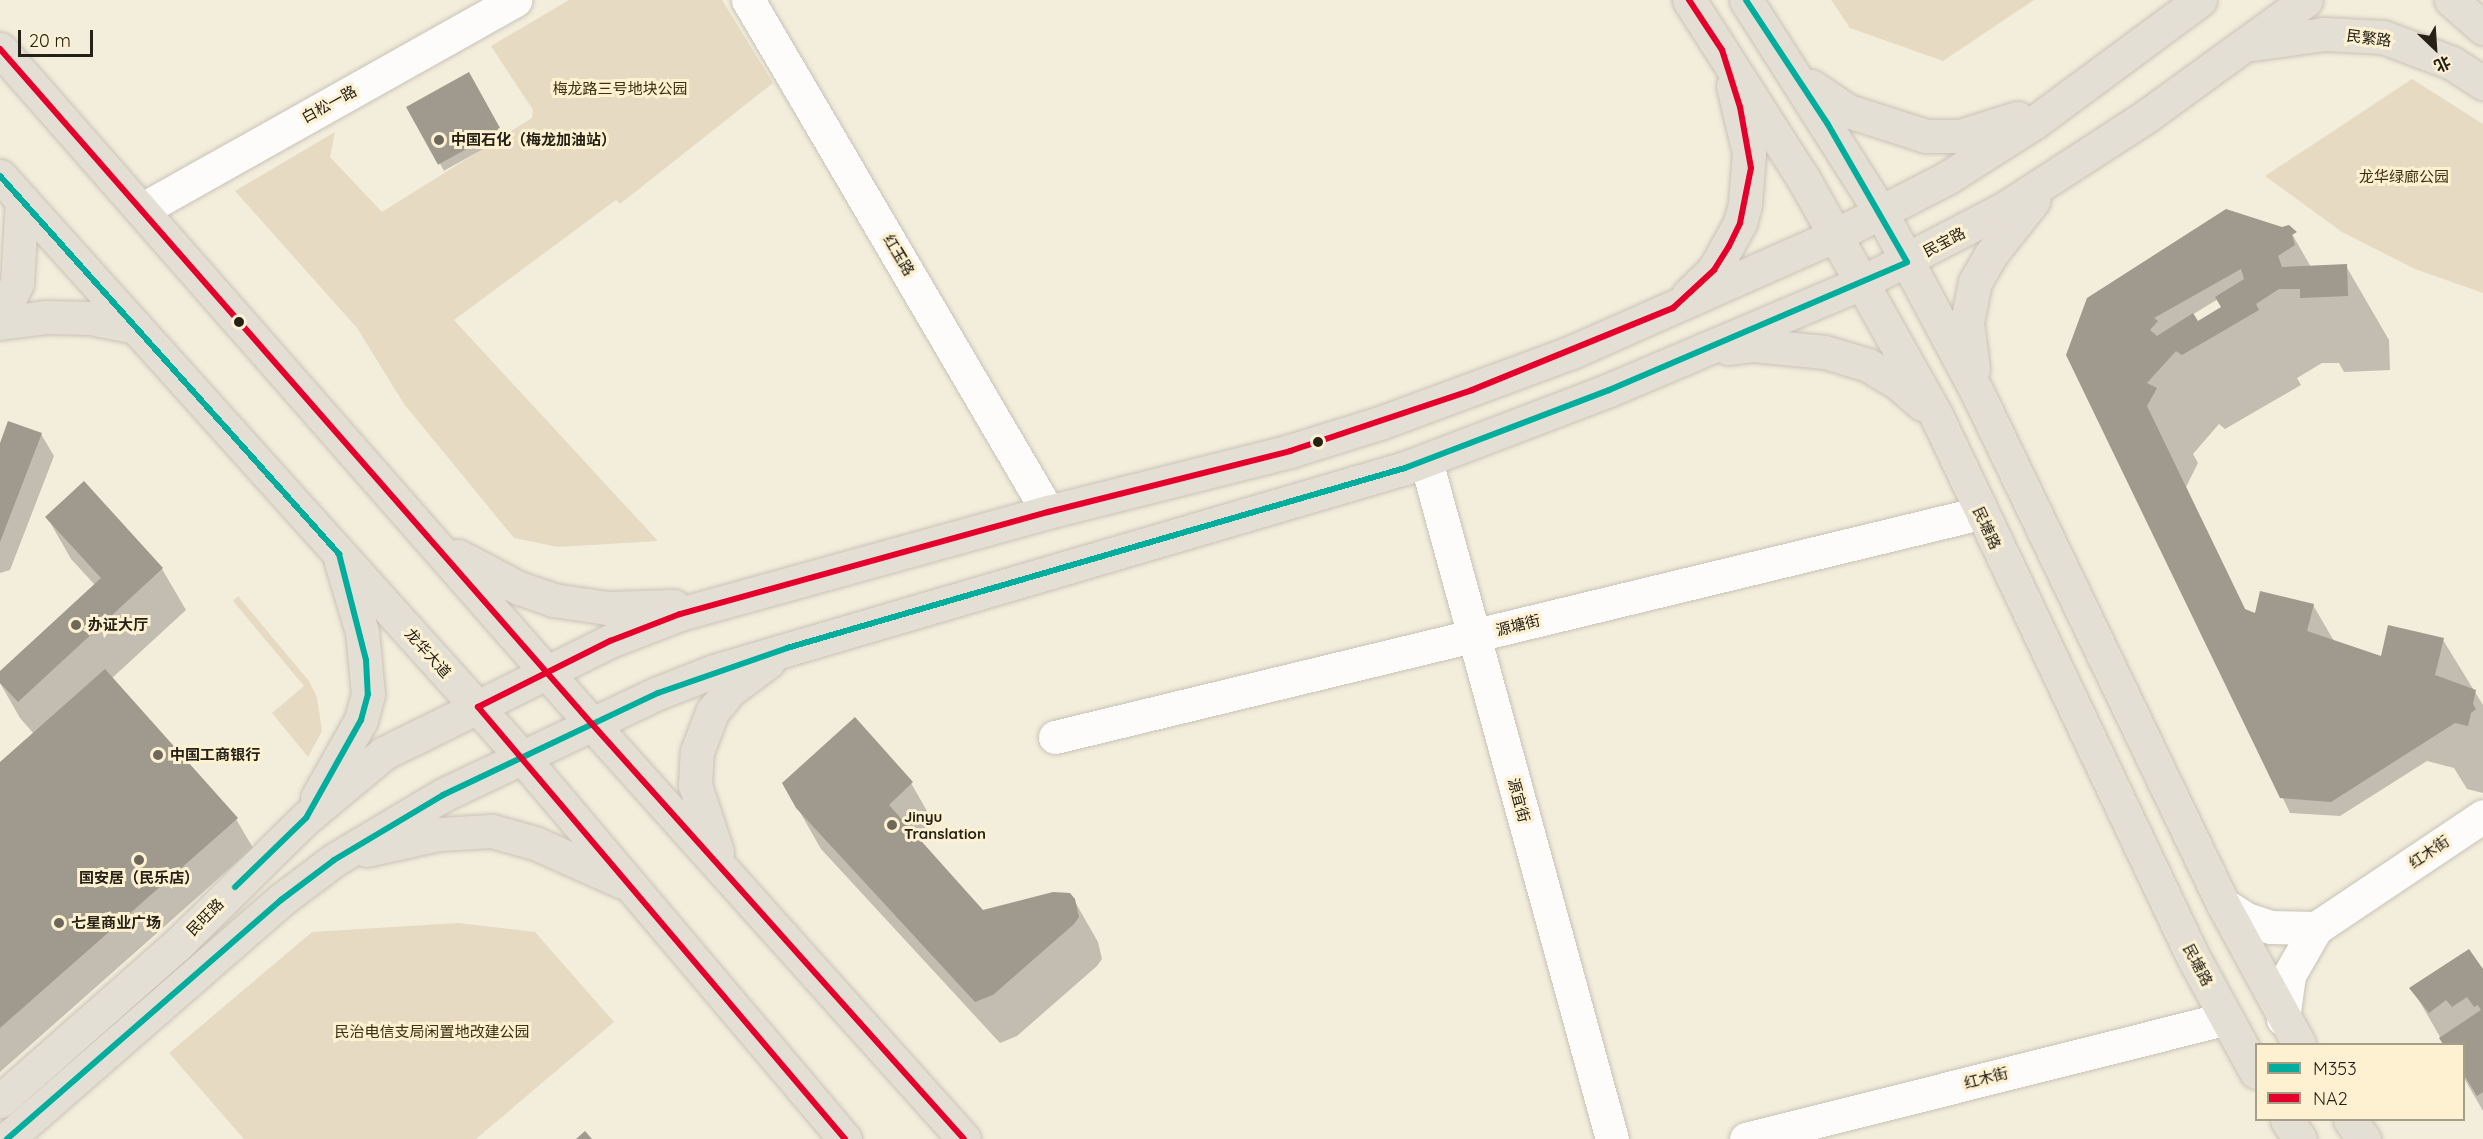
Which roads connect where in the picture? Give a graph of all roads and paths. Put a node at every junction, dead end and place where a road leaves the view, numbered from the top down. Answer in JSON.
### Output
{"nodes":[{"id":1,"x":515,"y":0,"type":"edge"},
{"id":2,"x":748,"y":0,"type":"edge"},
{"id":3,"x":1689,"y":0,"type":"edge"},
{"id":4,"x":1746,"y":0,"type":"edge"},
{"id":5,"x":2200,"y":0,"type":"edge"},
{"id":6,"x":2306,"y":0,"type":"edge"},
{"id":7,"x":2451,"y":0,"type":"edge"},
{"id":8,"x":2483,"y":28,"type":"edge"},
{"id":9,"x":2246,"y":45,"type":"junction"},
{"id":10,"x":0,"y":49,"type":"edge"},
{"id":11,"x":1722,"y":50,"type":"junction"},
{"id":12,"x":1792,"y":69,"type":"junction"},
{"id":13,"x":2483,"y":83,"type":"edge"},
{"id":14,"x":2071,"y":95,"type":"junction"},
{"id":15,"x":0,"y":176,"type":"edge"},
{"id":16,"x":2054,"y":177,"type":"junction"},
{"id":17,"x":22,"y":200,"type":"junction"},
{"id":18,"x":143,"y":209,"type":"junction"},
{"id":19,"x":1882,"y":214,"type":"junction"},
{"id":20,"x":1836,"y":236,"type":"junction"},
{"id":21,"x":1907,"y":262,"type":"junction"},
{"id":22,"x":1862,"y":283,"type":"junction"},
{"id":23,"x":1673,"y":308,"type":"junction"},
{"id":24,"x":0,"y":318,"type":"edge"},
{"id":25,"x":0,"y":324,"type":"edge"},
{"id":26,"x":136,"y":327,"type":"junction"},
{"id":27,"x":1700,"y":351,"type":"junction"},
{"id":28,"x":1978,"y":394,"type":"junction"},
{"id":29,"x":1935,"y":415,"type":"junction"},
{"id":30,"x":1426,"y":461,"type":"junction"},
{"id":31,"x":1048,"y":512,"type":"junction"},
{"id":32,"x":1980,"y":513,"type":"junction"},
{"id":33,"x":438,"y":545,"type":"junction"},
{"id":34,"x":339,"y":554,"type":"junction"},
{"id":35,"x":715,"y":603,"type":"junction"},
{"id":36,"x":1474,"y":635,"type":"junction"},
{"id":37,"x":788,"y":648,"type":"junction"},
{"id":38,"x":549,"y":673,"type":"junction"},
{"id":39,"x":478,"y":707,"type":"junction"},
{"id":40,"x":592,"y":724,"type":"junction"},
{"id":41,"x":1055,"y":737,"type":"dead end"},
{"id":42,"x":522,"y":757,"type":"junction"},
{"id":43,"x":2483,"y":816,"type":"edge"},
{"id":44,"x":306,"y":818,"type":"junction"},
{"id":45,"x":334,"y":860,"type":"junction"},
{"id":46,"x":725,"y":873,"type":"junction"},
{"id":47,"x":630,"y":886,"type":"junction"},
{"id":48,"x":2223,"y":903,"type":"junction"},
{"id":49,"x":2316,"y":928,"type":"junction"},
{"id":50,"x":2226,"y":1018,"type":"junction"},
{"id":51,"x":2291,"y":1032,"type":"edge"},
{"id":52,"x":2255,"y":1070,"type":"edge"},
{"id":53,"x":0,"y":1101,"type":"edge"},
{"id":54,"x":2288,"y":1121,"type":"edge"},
{"id":55,"x":2351,"y":1121,"type":"edge"},
{"id":56,"x":7,"y":1139,"type":"edge"},
{"id":57,"x":845,"y":1139,"type":"edge"},
{"id":58,"x":963,"y":1139,"type":"edge"},
{"id":59,"x":1612,"y":1139,"type":"edge"},
{"id":60,"x":1746,"y":1139,"type":"edge"},
{"id":61,"x":2300,"y":1139,"type":"edge"},
{"id":62,"x":2364,"y":1139,"type":"edge"}],
"edges":[{"from":1,"to":18,"type":"street","name":"白松一路"},
{"from":2,"to":31,"type":"street","name":"红玉路"},
{"from":3,"to":11,"type":"main road","name":"民塘路"},
{"from":4,"to":12,"type":"main road"},
{"from":5,"to":14,"type":"main road"},
{"from":6,"to":9,"type":"main road","name":"民宝路"},
{"from":7,"to":8,"type":"main road"},
{"from":9,"to":13,"type":"main road","name":"民繁路"},
{"from":9,"to":16,"type":"main road","name":"民宝路"},
{"from":10,"to":18,"type":"main road"},
{"from":11,"to":20,"type":"main road","name":"民塘路"},
{"from":11,"to":23,"type":"main road"},
{"from":12,"to":14,"type":"main road"},
{"from":12,"to":19,"type":"main road"},
{"from":14,"to":19,"type":"main road"},
{"from":15,"to":17,"type":"main road","name":"龙华大道"},
{"from":16,"to":21,"type":"main road","name":"民宝路"},
{"from":16,"to":28,"type":"main road"},
{"from":17,"to":24,"type":"main road"},
{"from":17,"to":26,"type":"main road","name":"龙华大道"},
{"from":18,"to":33,"type":"main road"},
{"from":19,"to":20,"type":"main road"},
{"from":19,"to":21,"type":"main road"},
{"from":20,"to":22,"type":"main road","name":"民塘路"},
{"from":20,"to":23,"type":"main road"},
{"from":21,"to":22,"type":"main road","name":"民宝路"},
{"from":21,"to":28,"type":"main road"},
{"from":22,"to":27,"type":"main road","name":"民宝路"},
{"from":22,"to":29,"type":"main road","name":"民塘路"},
{"from":23,"to":31,"type":"main road"},
{"from":25,"to":26,"type":"main road"},
{"from":26,"to":34,"type":"main road","name":"龙华大道"},
{"from":27,"to":29,"type":"main road"},
{"from":27,"to":30,"type":"main road","name":"民宝路"},
{"from":28,"to":48,"type":"main road"},
{"from":29,"to":32,"type":"main road","name":"民塘路"},
{"from":30,"to":36,"type":"street","name":"源宜街"},
{"from":30,"to":37,"type":"main road","name":"民宝路"},
{"from":31,"to":35,"type":"main road"},
{"from":32,"to":36,"type":"street","name":"源塘街"},
{"from":32,"to":50,"type":"main road","name":"民塘路"},
{"from":33,"to":35,"type":"main road"},
{"from":33,"to":38,"type":"main road"},
{"from":34,"to":39,"type":"main road","name":"龙华大道"},
{"from":34,"to":44,"type":"main road"},
{"from":35,"to":38,"type":"main road"},
{"from":36,"to":41,"type":"street","name":"源塘街"},
{"from":36,"to":59,"type":"street","name":"源宜街"},
{"from":37,"to":40,"type":"main road","name":"民宝路"},
{"from":37,"to":46,"type":"main road"},
{"from":38,"to":39,"type":"main road"},
{"from":38,"to":40,"type":"main road"},
{"from":39,"to":42,"type":"main road","name":"龙华大道"},
{"from":39,"to":44,"type":"main road","name":"民旺路"},
{"from":40,"to":42,"type":"main road","name":"民宝路"},
{"from":40,"to":46,"type":"main road"},
{"from":42,"to":45,"type":"main road"},
{"from":42,"to":47,"type":"main road","name":"龙华大道"},
{"from":43,"to":49,"type":"street","name":"红木街"},
{"from":44,"to":53,"type":"main road","name":"民旺路"},
{"from":45,"to":47,"type":"main road"},
{"from":45,"to":56,"type":"main road"},
{"from":46,"to":58,"type":"main road"},
{"from":47,"to":57,"type":"main road","name":"龙华大道"},
{"from":48,"to":49,"type":"street"},
{"from":48,"to":51,"type":"main road"},
{"from":49,"to":51,"type":"street","name":"红木街"},
{"from":50,"to":52,"type":"main road","name":"民塘路"},
{"from":50,"to":60,"type":"street","name":"红木街"},
{"from":54,"to":61,"type":"main road"},
{"from":55,"to":62,"type":"main road"}]}
